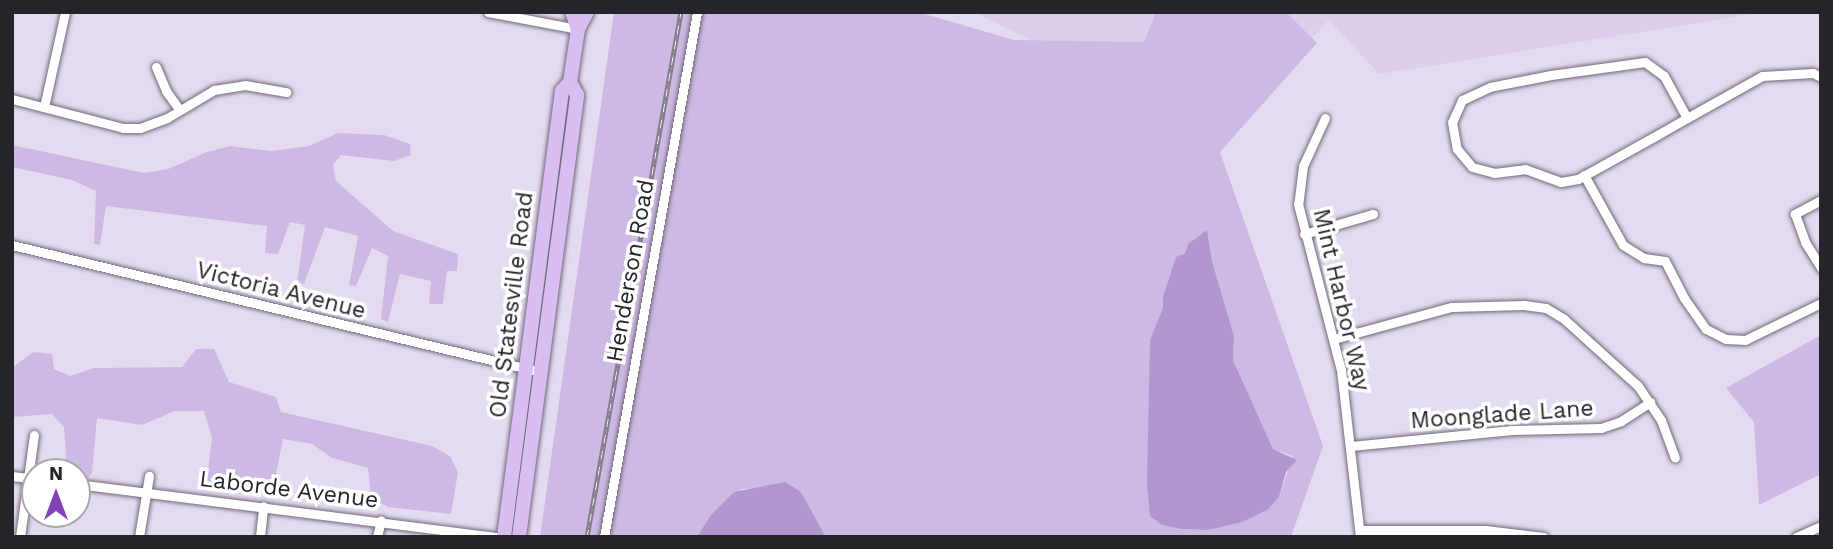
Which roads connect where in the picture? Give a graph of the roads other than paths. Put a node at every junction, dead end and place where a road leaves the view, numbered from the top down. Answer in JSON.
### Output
{"nodes":[{"id":1,"x":65,"y":12,"type":"edge"},
{"id":2,"x":488,"y":12,"type":"edge"},
{"id":3,"x":572,"y":12,"type":"edge"},
{"id":4,"x":587,"y":12,"type":"edge"},
{"id":5,"x":697,"y":12,"type":"edge"},
{"id":6,"x":578,"y":29,"type":"junction"},
{"id":7,"x":156,"y":67,"type":"dead end"},
{"id":8,"x":1821,"y":77,"type":"edge"},
{"id":9,"x":286,"y":92,"type":"dead end"},
{"id":10,"x":12,"y":99,"type":"edge"},
{"id":11,"x":44,"y":107,"type":"junction"},
{"id":12,"x":179,"y":109,"type":"junction"},
{"id":13,"x":1325,"y":118,"type":"dead end"},
{"id":14,"x":1686,"y":118,"type":"junction"},
{"id":15,"x":1584,"y":175,"type":"junction"},
{"id":16,"x":1821,"y":200,"type":"edge"},
{"id":17,"x":1373,"y":214,"type":"dead end"},
{"id":18,"x":1304,"y":234,"type":"junction"},
{"id":19,"x":12,"y":245,"type":"edge"},
{"id":20,"x":1821,"y":268,"type":"edge"},
{"id":21,"x":1821,"y":303,"type":"edge"},
{"id":22,"x":1334,"y":339,"type":"junction"},
{"id":23,"x":534,"y":371,"type":"junction"},
{"id":24,"x":1650,"y":402,"type":"junction"},
{"id":25,"x":34,"y":435,"type":"dead end"},
{"id":26,"x":1351,"y":446,"type":"junction"},
{"id":27,"x":33,"y":458,"type":"edge"},
{"id":28,"x":1675,"y":458,"type":"dead end"},
{"id":29,"x":149,"y":476,"type":"dead end"},
{"id":30,"x":91,"y":486,"type":"edge"},
{"id":31,"x":147,"y":492,"type":"junction"},
{"id":32,"x":263,"y":506,"type":"junction"},
{"id":33,"x":381,"y":520,"type":"junction"},
{"id":34,"x":1821,"y":526,"type":"edge"},
{"id":35,"x":1360,"y":533,"type":"edge"},
{"id":36,"x":139,"y":537,"type":"edge"},
{"id":37,"x":260,"y":537,"type":"edge"},
{"id":38,"x":377,"y":537,"type":"edge"},
{"id":39,"x":496,"y":537,"type":"edge"},
{"id":40,"x":504,"y":537,"type":"edge"},
{"id":41,"x":519,"y":537,"type":"edge"},
{"id":42,"x":604,"y":537,"type":"edge"},
{"id":43,"x":1544,"y":537,"type":"edge"},
{"id":44,"x":1796,"y":537,"type":"edge"}],
"edges":[{"from":1,"to":11,"type":"street"},
{"from":2,"to":6,"type":"street"},
{"from":3,"to":6,"type":"main road","name":"Old Statesville Road"},
{"from":4,"to":6,"type":"main road","name":"Old Statesville Road"},
{"from":5,"to":42,"type":"street","name":"Henderson Road"},
{"from":6,"to":23,"type":"main road","name":"Old Statesville Road"},
{"from":7,"to":12,"type":"street"},
{"from":8,"to":14,"type":"street"},
{"from":9,"to":12,"type":"street"},
{"from":10,"to":11,"type":"street"},
{"from":11,"to":12,"type":"street"},
{"from":13,"to":18,"type":"street","name":"Mint Harbor Way"},
{"from":14,"to":15,"type":"street"},
{"from":14,"to":15,"type":"street"},
{"from":15,"to":21,"type":"street"},
{"from":16,"to":20,"type":"street"},
{"from":17,"to":18,"type":"street"},
{"from":18,"to":22,"type":"street","name":"Mint Harbor Way"},
{"from":19,"to":23,"type":"street","name":"Victoria Avenue"},
{"from":22,"to":24,"type":"street"},
{"from":22,"to":26,"type":"street","name":"Mint Harbor Way"},
{"from":23,"to":40,"type":"main road","name":"Old Statesville Road"},
{"from":23,"to":41,"type":"main road","name":"Old Statesville Road"},
{"from":24,"to":26,"type":"street","name":"Moonglade Lane"},
{"from":24,"to":28,"type":"street"},
{"from":25,"to":27,"type":"street"},
{"from":26,"to":35,"type":"street","name":"Mint Harbor Way"},
{"from":29,"to":31,"type":"street"},
{"from":30,"to":31,"type":"street","name":"Laborde Avenue"},
{"from":31,"to":32,"type":"street","name":"Laborde Avenue"},
{"from":31,"to":36,"type":"street"},
{"from":32,"to":33,"type":"street","name":"Laborde Avenue"},
{"from":32,"to":37,"type":"street"},
{"from":33,"to":38,"type":"street"},
{"from":33,"to":39,"type":"street","name":"Laborde Avenue"},
{"from":34,"to":44,"type":"street"},
{"from":35,"to":43,"type":"street"}]}
